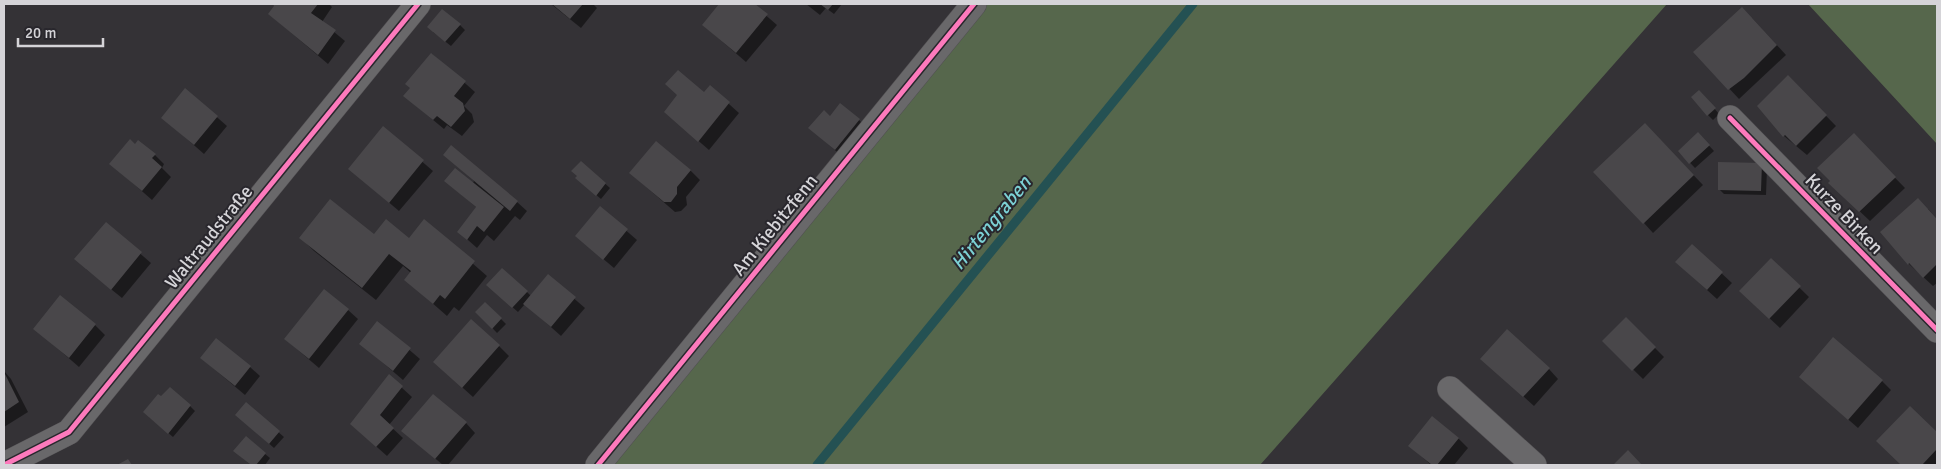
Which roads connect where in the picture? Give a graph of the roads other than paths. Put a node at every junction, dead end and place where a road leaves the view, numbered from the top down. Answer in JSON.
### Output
{"nodes":[{"id":1,"x":418,"y":4,"type":"edge"},
{"id":2,"x":974,"y":4,"type":"edge"},
{"id":3,"x":1730,"y":118,"type":"dead end"},
{"id":4,"x":1937,"y":330,"type":"edge"},
{"id":5,"x":1450,"y":388,"type":"dead end"},
{"id":6,"x":4,"y":464,"type":"edge"},
{"id":7,"x":598,"y":465,"type":"edge"},
{"id":8,"x":1534,"y":465,"type":"edge"}],
"edges":[{"from":1,"to":6,"type":"street","name":"Waltraudstraße"},
{"from":2,"to":7,"type":"street","name":"Am Kiebitzfenn"},
{"from":3,"to":4,"type":"street","name":"Kurze Birken"},
{"from":5,"to":8,"type":"street"}]}
